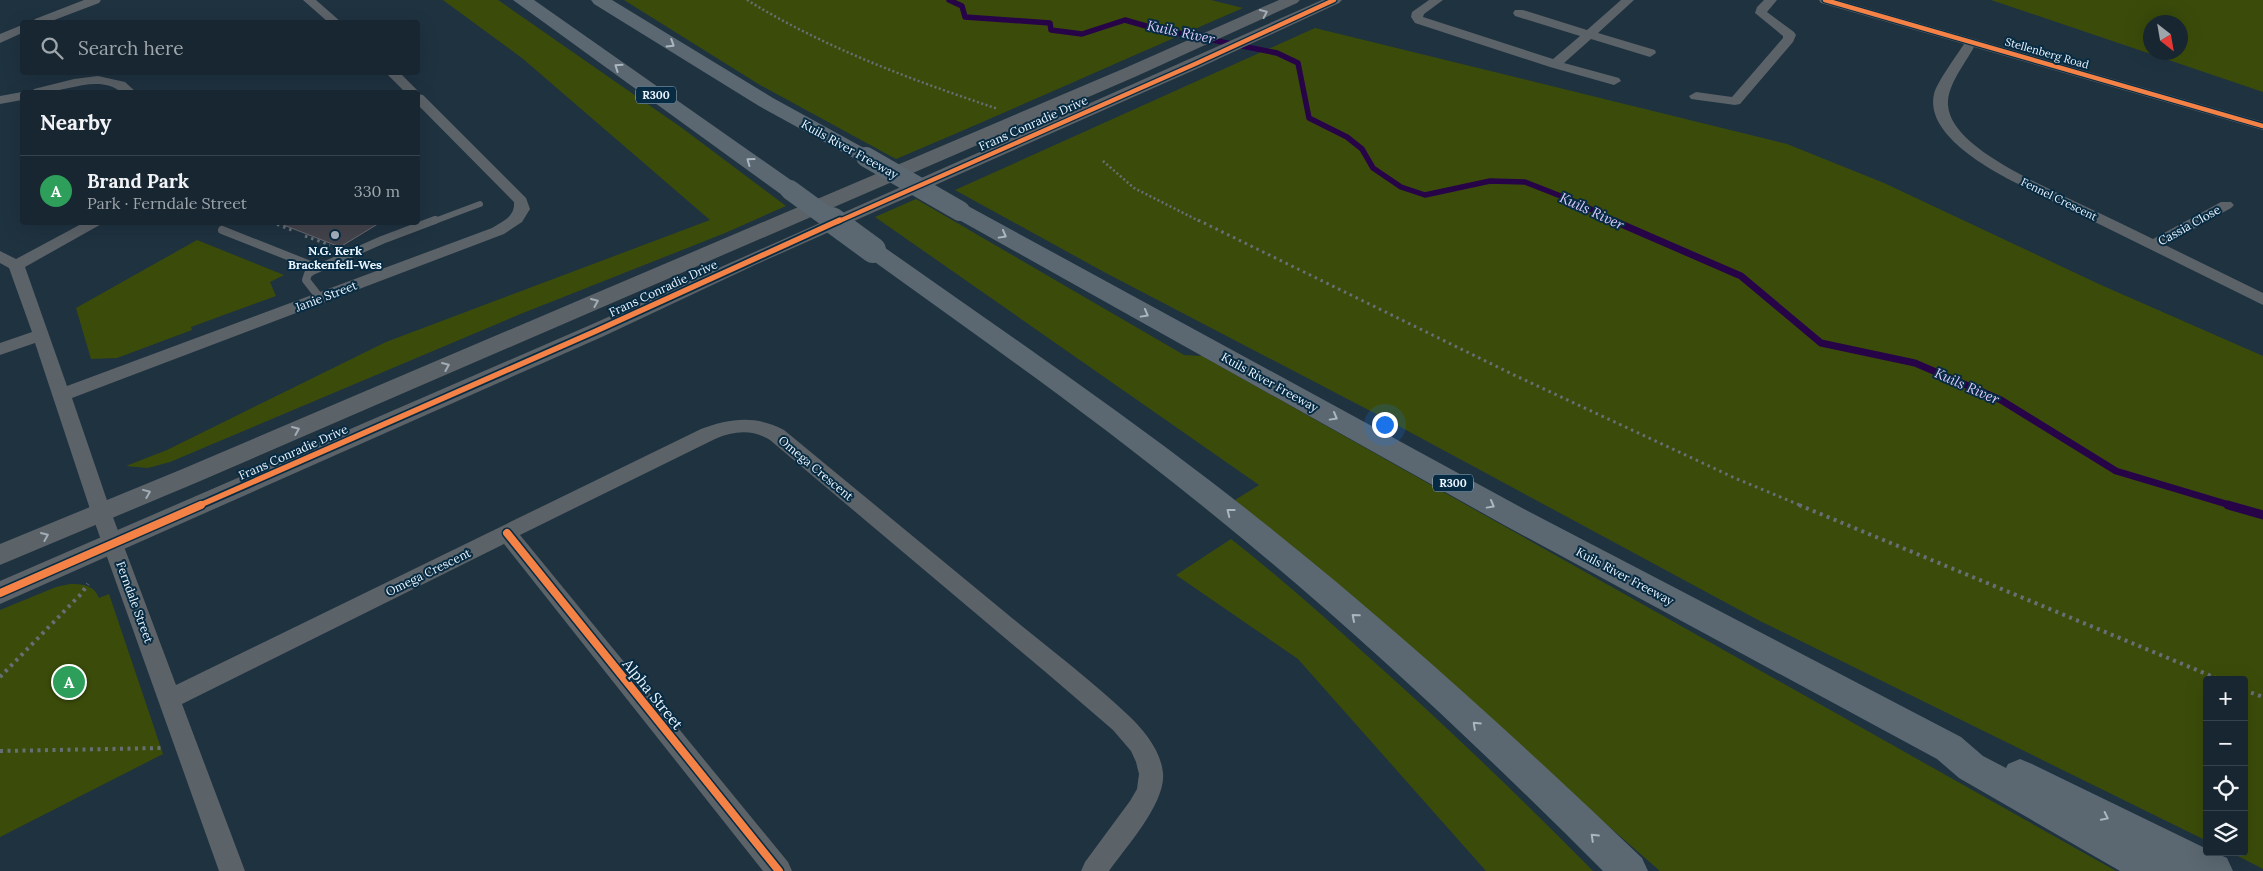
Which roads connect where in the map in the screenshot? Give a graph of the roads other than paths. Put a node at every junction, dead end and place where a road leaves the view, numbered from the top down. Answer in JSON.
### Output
{"nodes":[{"id":1,"x":95,"y":0,"type":"edge"},
{"id":2,"x":309,"y":0,"type":"edge"},
{"id":3,"x":522,"y":0,"type":"edge"},
{"id":4,"x":600,"y":0,"type":"edge"},
{"id":5,"x":1292,"y":0,"type":"edge"},
{"id":6,"x":1334,"y":0,"type":"edge"},
{"id":7,"x":1437,"y":0,"type":"edge"},
{"id":8,"x":1603,"y":0,"type":"edge"},
{"id":9,"x":1771,"y":0,"type":"edge"},
{"id":10,"x":1825,"y":0,"type":"edge"},
{"id":11,"x":1625,"y":3,"type":"edge"},
{"id":12,"x":1519,"y":13,"type":"dead end"},
{"id":13,"x":44,"y":20,"type":"edge"},
{"id":14,"x":332,"y":20,"type":"edge"},
{"id":15,"x":20,"y":30,"type":"edge"},
{"id":16,"x":1589,"y":34,"type":"junction"},
{"id":17,"x":0,"y":39,"type":"edge"},
{"id":18,"x":1971,"y":42,"type":"junction"},
{"id":19,"x":1650,"y":53,"type":"dead end"},
{"id":20,"x":1554,"y":64,"type":"junction"},
{"id":21,"x":394,"y":75,"type":"edge"},
{"id":22,"x":1614,"y":80,"type":"dead end"},
{"id":23,"x":49,"y":90,"type":"edge"},
{"id":24,"x":127,"y":90,"type":"edge"},
{"id":25,"x":410,"y":90,"type":"edge"},
{"id":26,"x":20,"y":96,"type":"edge"},
{"id":27,"x":1696,"y":96,"type":"dead end"},
{"id":28,"x":0,"y":100,"type":"edge"},
{"id":29,"x":420,"y":100,"type":"edge"},
{"id":30,"x":2263,"y":126,"type":"edge"},
{"id":31,"x":480,"y":204,"type":"dead end"},
{"id":32,"x":2226,"y":205,"type":"dead end"},
{"id":33,"x":92,"y":225,"type":"edge"},
{"id":34,"x":222,"y":230,"type":"dead end"},
{"id":35,"x":2153,"y":246,"type":"junction"},
{"id":36,"x":0,"y":256,"type":"edge"},
{"id":37,"x":16,"y":265,"type":"junction"},
{"id":38,"x":318,"y":268,"type":"junction"},
{"id":39,"x":320,"y":298,"type":"junction"},
{"id":40,"x":2263,"y":300,"type":"edge"},
{"id":41,"x":41,"y":335,"type":"junction"},
{"id":42,"x":0,"y":349,"type":"edge"},
{"id":43,"x":61,"y":395,"type":"junction"},
{"id":44,"x":102,"y":512,"type":"junction"},
{"id":45,"x":507,"y":533,"type":"junction"},
{"id":46,"x":113,"y":544,"type":"junction"},
{"id":47,"x":0,"y":555,"type":"edge"},
{"id":48,"x":0,"y":593,"type":"edge"},
{"id":49,"x":170,"y":698,"type":"junction"},
{"id":50,"x":1949,"y":748,"type":"junction"},
{"id":51,"x":232,"y":871,"type":"edge"},
{"id":52,"x":779,"y":871,"type":"edge"},
{"id":53,"x":1094,"y":871,"type":"edge"},
{"id":54,"x":1629,"y":871,"type":"edge"},
{"id":55,"x":2155,"y":871,"type":"edge"},
{"id":56,"x":2214,"y":871,"type":"edge"}],
"edges":[{"from":1,"to":13,"type":"street"},
{"from":2,"to":14,"type":"street"},
{"from":54,"to":3,"type":"highway","number":"R300","one_way":true,"bridge":true},
{"from":4,"to":50,"type":"highway","name":"Kuils River Freeway","number":"R300","one_way":true,"bridge":true},
{"from":44,"to":5,"type":"street","name":"Frans Conradie Drive","one_way":true},
{"from":6,"to":46,"type":"street","name":"Frans Conradie Drive"},
{"from":7,"to":20,"type":"street"},
{"from":8,"to":11,"type":"street"},
{"from":9,"to":27,"type":"street"},
{"from":10,"to":18,"type":"street","name":"Stellenberg Road"},
{"from":11,"to":16,"type":"street"},
{"from":12,"to":16,"type":"street"},
{"from":15,"to":17,"type":"street"},
{"from":16,"to":19,"type":"street"},
{"from":16,"to":20,"type":"street"},
{"from":18,"to":30,"type":"street","name":"Stellenberg Road"},
{"from":18,"to":35,"type":"street","name":"Fennel Crescent"},
{"from":20,"to":22,"type":"street"},
{"from":21,"to":25,"type":"street"},
{"from":23,"to":24,"type":"street"},
{"from":26,"to":28,"type":"street"},
{"from":29,"to":39,"type":"street","name":"Janie Street"},
{"from":31,"to":38,"type":"lane"},
{"from":32,"to":35,"type":"street","name":"Cassia Close"},
{"from":33,"to":37,"type":"street"},
{"from":34,"to":38,"type":"lane"},
{"from":35,"to":40,"type":"street","name":"Fennel Crescent"},
{"from":36,"to":37,"type":"street"},
{"from":37,"to":41,"type":"street","name":"Ferndale Street"},
{"from":38,"to":39,"type":"lane"},
{"from":39,"to":43,"type":"street","name":"Janie Street"},
{"from":41,"to":42,"type":"street"},
{"from":41,"to":43,"type":"street","name":"Ferndale Street"},
{"from":43,"to":44,"type":"street","name":"Ferndale Street"},
{"from":44,"to":46,"type":"street","name":"Ferndale Street"},
{"from":47,"to":44,"type":"street","name":"Frans Conradie Drive","one_way":true},
{"from":45,"to":49,"type":"street","name":"Omega Crescent"},
{"from":45,"to":52,"type":"street","name":"Alpha Street"},
{"from":45,"to":53,"type":"street","name":"Omega Crescent"},
{"from":46,"to":48,"type":"street","name":"Frans Conradie Drive"},
{"from":46,"to":49,"type":"street","name":"Ferndale Street"},
{"from":49,"to":51,"type":"street","name":"Ferndale Street"},
{"from":50,"to":55,"type":"highway"},
{"from":50,"to":56,"type":"highway","one_way":true}]}
